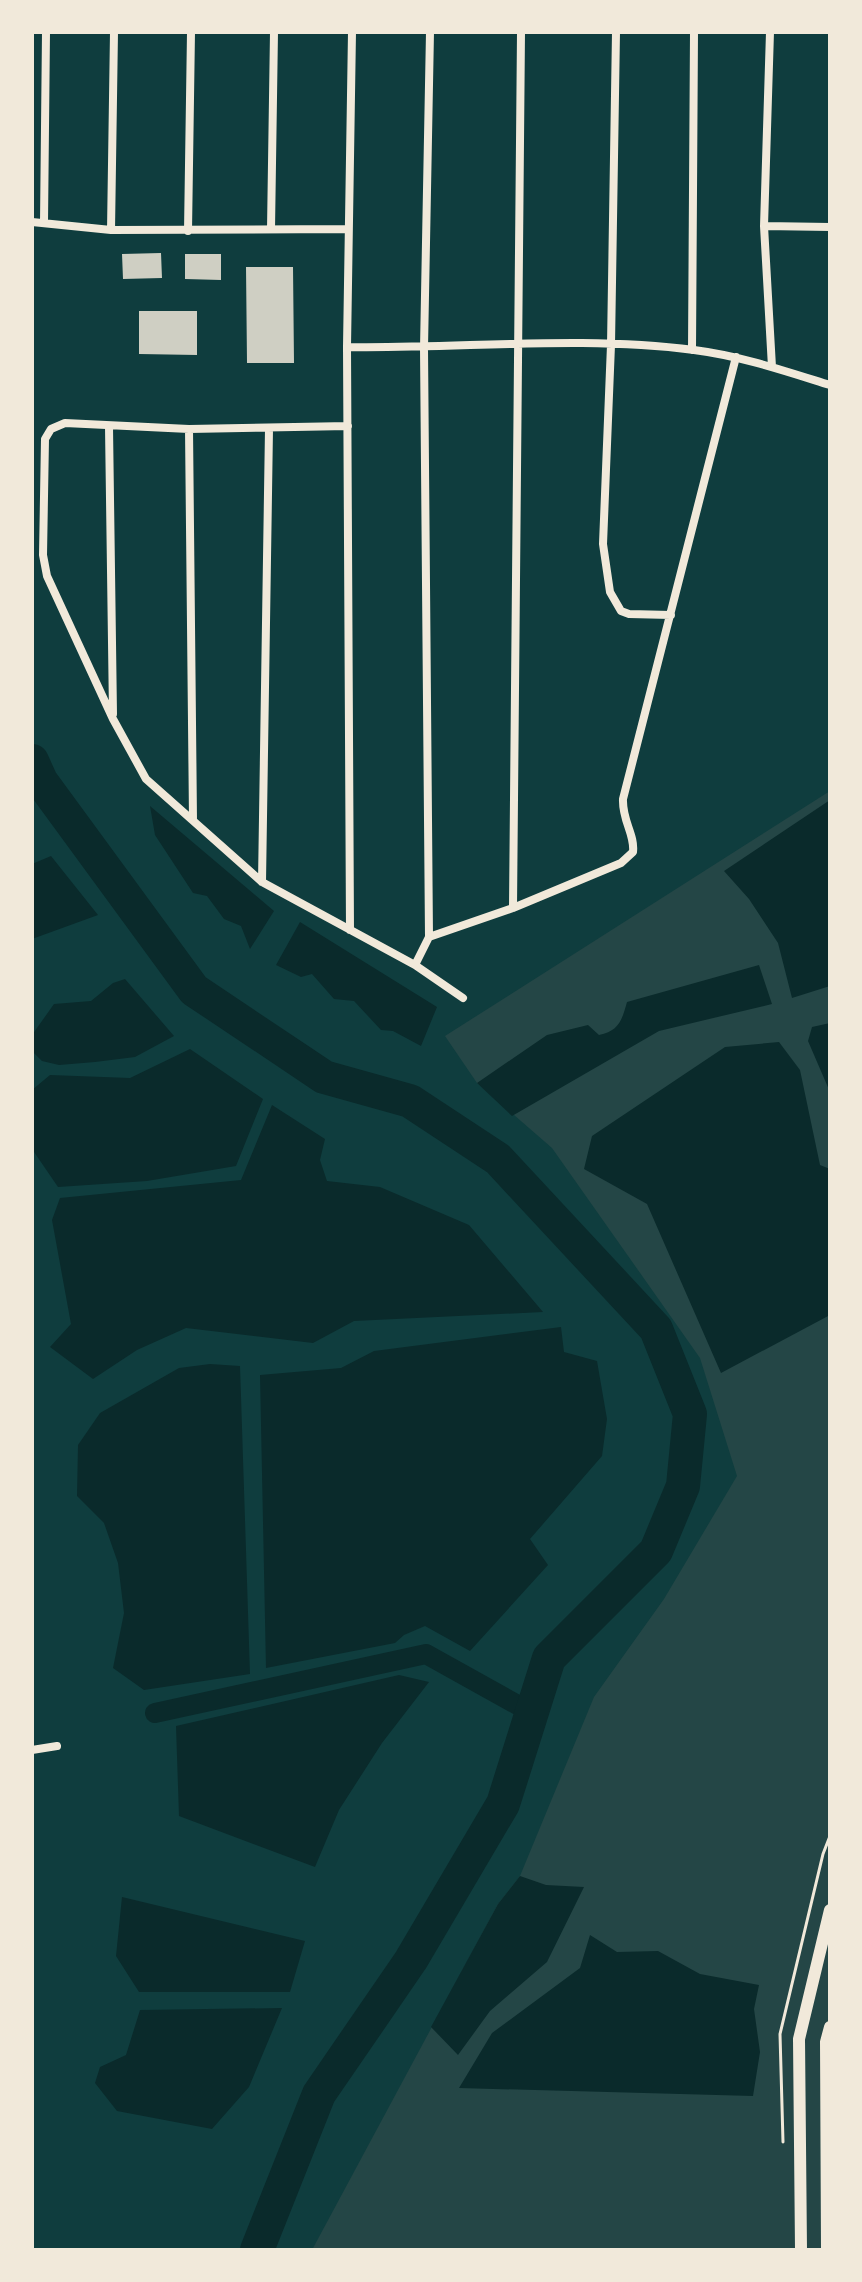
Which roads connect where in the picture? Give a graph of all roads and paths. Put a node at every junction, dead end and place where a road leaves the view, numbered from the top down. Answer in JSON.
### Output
{"nodes":[{"id":1,"x":46,"y":32,"type":"edge"},
{"id":2,"x":114,"y":32,"type":"edge"},
{"id":3,"x":191,"y":32,"type":"edge"},
{"id":4,"x":274,"y":32,"type":"edge"},
{"id":5,"x":352,"y":32,"type":"edge"},
{"id":6,"x":430,"y":32,"type":"edge"},
{"id":7,"x":521,"y":32,"type":"edge"},
{"id":8,"x":616,"y":32,"type":"edge"},
{"id":9,"x":694,"y":32,"type":"edge"},
{"id":10,"x":770,"y":32,"type":"edge"},
{"id":11,"x":32,"y":222,"type":"edge"},
{"id":12,"x":44,"y":222,"type":"junction"},
{"id":13,"x":764,"y":226,"type":"junction"},
{"id":14,"x":830,"y":227,"type":"edge"},
{"id":15,"x":271,"y":229,"type":"junction"},
{"id":16,"x":347,"y":229,"type":"junction"},
{"id":17,"x":111,"y":230,"type":"junction"},
{"id":18,"x":188,"y":231,"type":"junction"},
{"id":19,"x":516,"y":345,"type":"junction"},
{"id":20,"x":611,"y":345,"type":"junction"},
{"id":21,"x":347,"y":347,"type":"junction"},
{"id":22,"x":424,"y":348,"type":"junction"},
{"id":23,"x":692,"y":350,"type":"junction"},
{"id":24,"x":736,"y":357,"type":"junction"},
{"id":25,"x":772,"y":367,"type":"junction"},
{"id":26,"x":830,"y":385,"type":"edge"},
{"id":27,"x":348,"y":426,"type":"junction"},
{"id":28,"x":109,"y":427,"type":"junction"},
{"id":29,"x":189,"y":429,"type":"junction"},
{"id":30,"x":269,"y":429,"type":"junction"},
{"id":31,"x":671,"y":615,"type":"junction"},
{"id":32,"x":113,"y":719,"type":"junction"},
{"id":33,"x":193,"y":820,"type":"junction"},
{"id":34,"x":262,"y":882,"type":"junction"},
{"id":35,"x":513,"y":908,"type":"junction"},
{"id":36,"x":350,"y":930,"type":"junction"},
{"id":37,"x":429,"y":937,"type":"junction"},
{"id":38,"x":415,"y":965,"type":"junction"},
{"id":39,"x":463,"y":998,"type":"dead end"},
{"id":40,"x":57,"y":1746,"type":"dead end"},
{"id":41,"x":32,"y":1750,"type":"edge"},
{"id":42,"x":830,"y":1910,"type":"edge"},
{"id":43,"x":830,"y":2027,"type":"edge"},
{"id":44,"x":801,"y":2250,"type":"edge"},
{"id":45,"x":827,"y":2250,"type":"edge"}],
"edges":[{"from":1,"to":12,"type":"street"},
{"from":2,"to":17,"type":"street"},
{"from":3,"to":18,"type":"street"},
{"from":4,"to":15,"type":"street"},
{"from":5,"to":16,"type":"street"},
{"from":6,"to":22,"type":"street"},
{"from":7,"to":19,"type":"street"},
{"from":8,"to":20,"type":"street"},
{"from":9,"to":23,"type":"street"},
{"from":10,"to":13,"type":"street"},
{"from":11,"to":12,"type":"street"},
{"from":12,"to":17,"type":"street"},
{"from":13,"to":14,"type":"street"},
{"from":13,"to":25,"type":"street"},
{"from":15,"to":16,"type":"street"},
{"from":15,"to":18,"type":"street"},
{"from":16,"to":21,"type":"street"},
{"from":17,"to":18,"type":"street"},
{"from":19,"to":20,"type":"street"},
{"from":19,"to":22,"type":"street"},
{"from":19,"to":35,"type":"street"},
{"from":20,"to":23,"type":"street"},
{"from":20,"to":31,"type":"street"},
{"from":21,"to":22,"type":"street"},
{"from":21,"to":27,"type":"street"},
{"from":22,"to":37,"type":"street"},
{"from":23,"to":24,"type":"street"},
{"from":24,"to":25,"type":"street"},
{"from":24,"to":31,"type":"street"},
{"from":25,"to":26,"type":"street"},
{"from":27,"to":30,"type":"street"},
{"from":27,"to":36,"type":"street"},
{"from":28,"to":29,"type":"street"},
{"from":28,"to":32,"type":"street"},
{"from":28,"to":32,"type":"street"},
{"from":29,"to":30,"type":"street"},
{"from":29,"to":33,"type":"street"},
{"from":30,"to":34,"type":"street"},
{"from":31,"to":35,"type":"street"},
{"from":32,"to":33,"type":"street"},
{"from":33,"to":34,"type":"street"},
{"from":34,"to":36,"type":"street"},
{"from":35,"to":37,"type":"street"},
{"from":36,"to":38,"type":"street"},
{"from":37,"to":38,"type":"street"},
{"from":38,"to":39,"type":"street"},
{"from":40,"to":41,"type":"street"},
{"from":42,"to":44,"type":"main road"},
{"from":43,"to":45,"type":"main road"}]}
